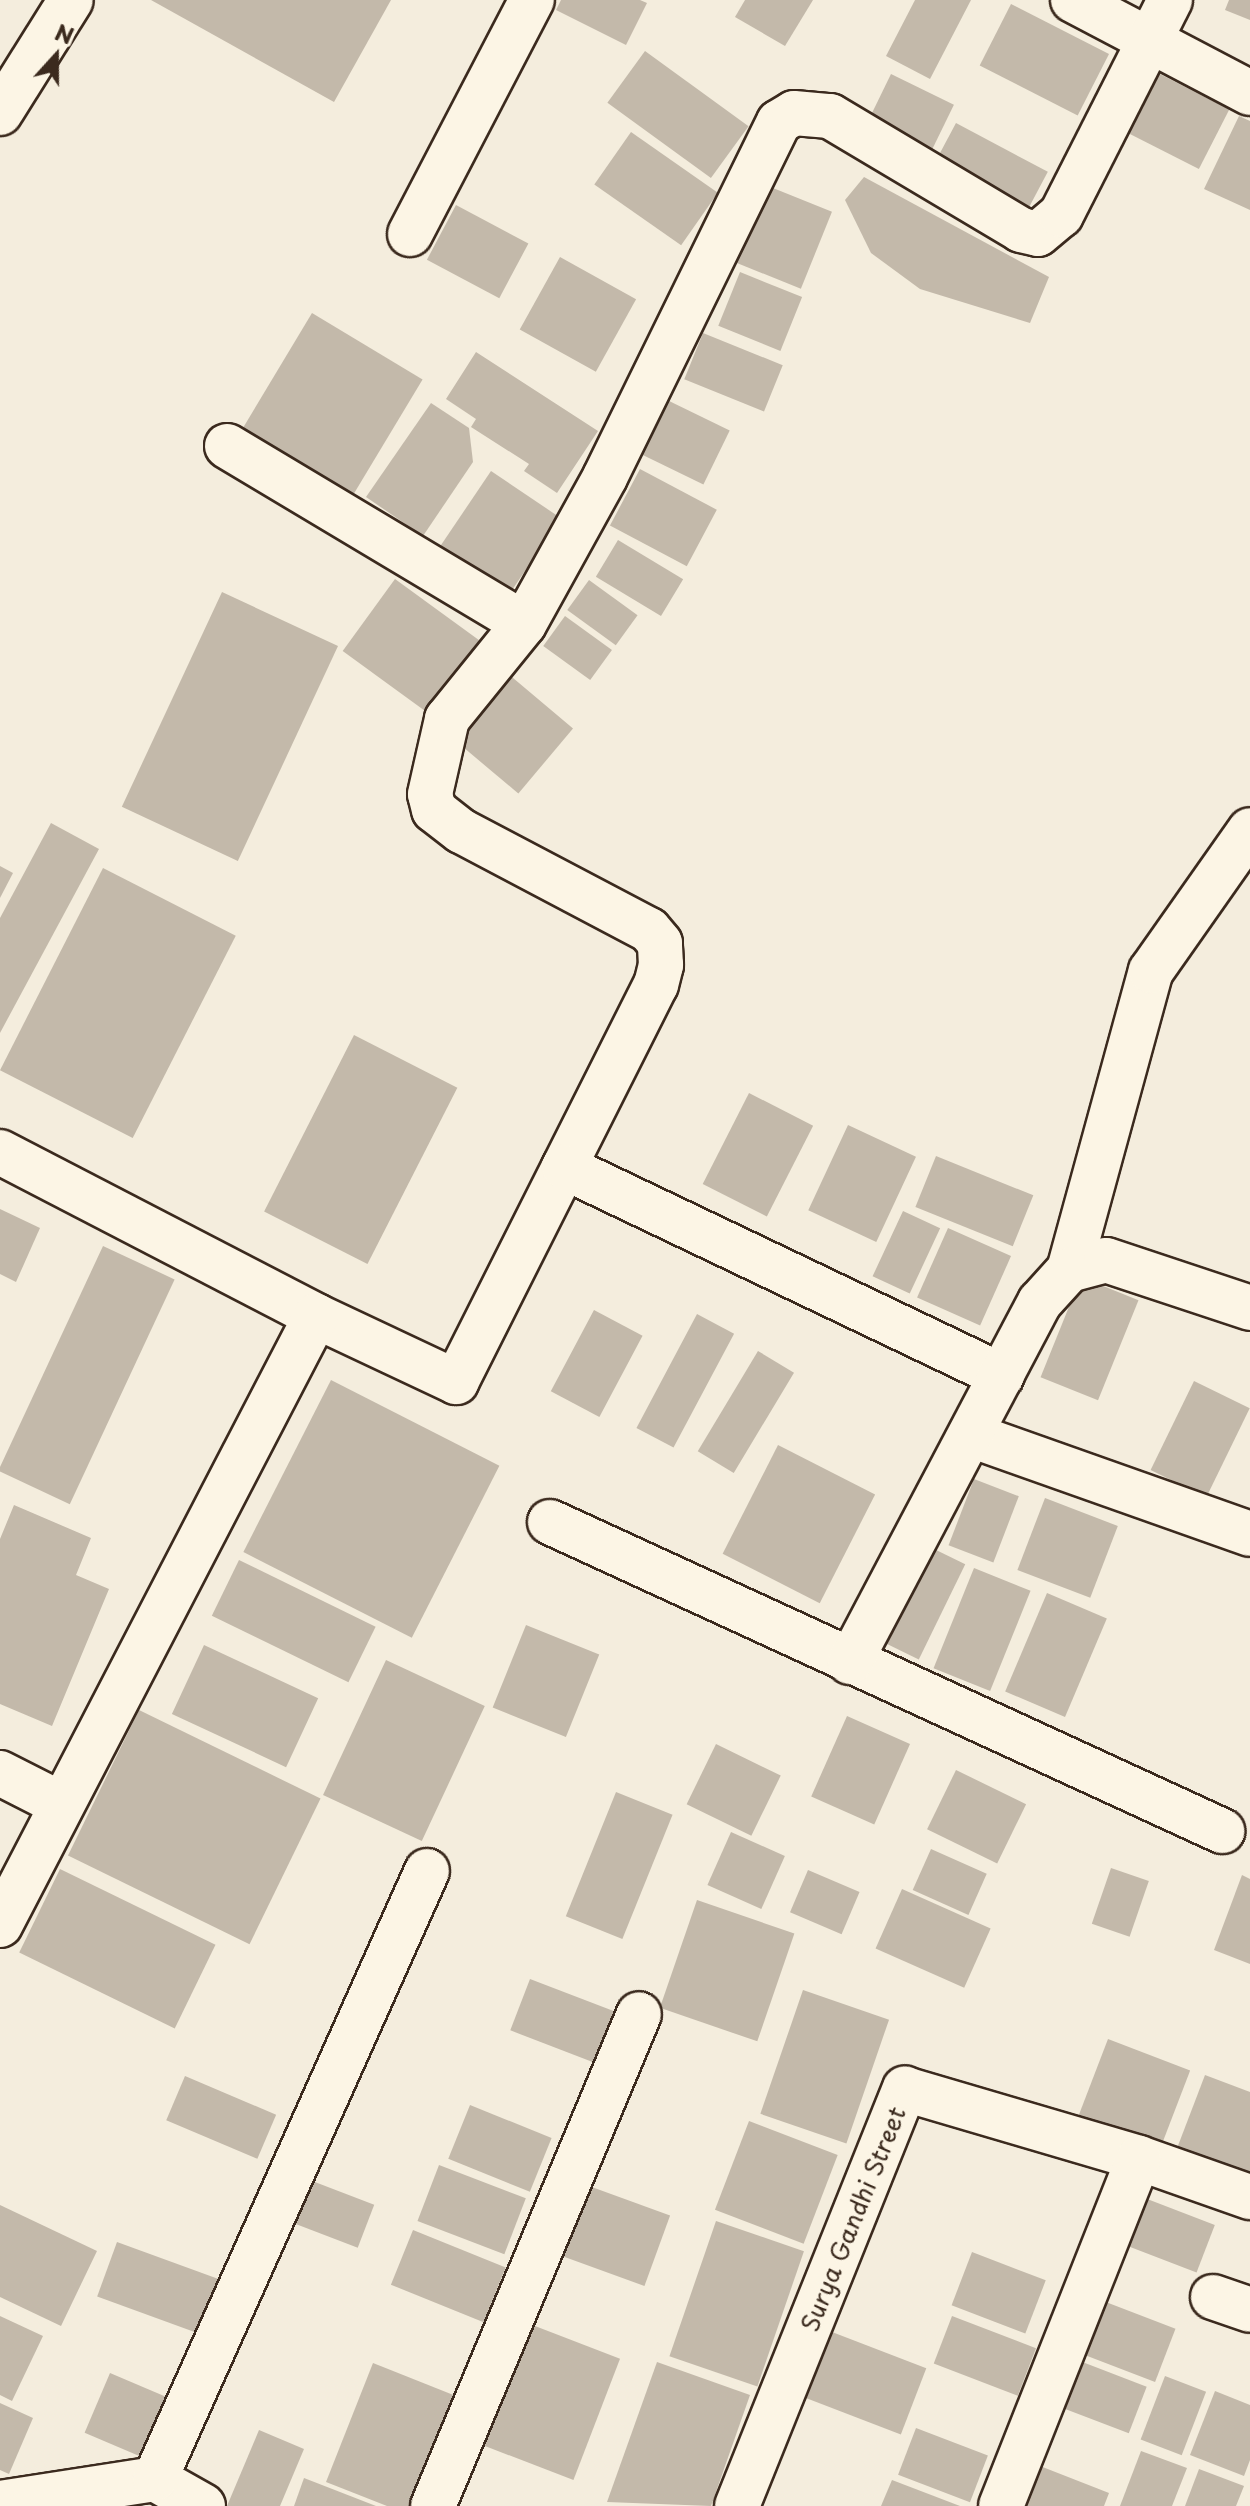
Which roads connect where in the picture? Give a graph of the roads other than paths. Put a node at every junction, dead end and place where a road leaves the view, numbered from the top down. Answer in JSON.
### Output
{"nodes":[{"id":1,"x":71,"y":0,"type":"edge"},
{"id":2,"x":532,"y":0,"type":"edge"},
{"id":3,"x":1073,"y":0,"type":"edge"},
{"id":4,"x":1170,"y":0,"type":"edge"},
{"id":5,"x":1148,"y":42,"type":"junction"},
{"id":6,"x":1250,"y":93,"type":"edge"},
{"id":7,"x":0,"y":113,"type":"edge"},
{"id":8,"x":410,"y":234,"type":"dead end"},
{"id":9,"x":227,"y":446,"type":"dead end"},
{"id":10,"x":524,"y":624,"type":"junction"},
{"id":11,"x":1250,"y":830,"type":"edge"},
{"id":12,"x":0,"y":1152,"type":"edge"},
{"id":13,"x":564,"y":1167,"type":"junction"},
{"id":14,"x":1069,"y":1270,"type":"junction"},
{"id":15,"x":1250,"y":1308,"type":"edge"},
{"id":16,"x":316,"y":1316,"type":"junction"},
{"id":17,"x":1002,"y":1376,"type":"junction"},
{"id":18,"x":971,"y":1435,"type":"junction"},
{"id":19,"x":550,"y":1522,"type":"dead end"},
{"id":20,"x":1250,"y":1534,"type":"edge"},
{"id":21,"x":850,"y":1662,"type":"junction"},
{"id":22,"x":0,"y":1773,"type":"edge"},
{"id":23,"x":61,"y":1804,"type":"junction"},
{"id":24,"x":1222,"y":1831,"type":"dead end"},
{"id":25,"x":427,"y":1871,"type":"dead end"},
{"id":26,"x":0,"y":1925,"type":"edge"},
{"id":27,"x":639,"y":2014,"type":"dead end"},
{"id":28,"x":1139,"y":2158,"type":"junction"},
{"id":29,"x":1250,"y":2197,"type":"edge"},
{"id":30,"x":155,"y":2479,"type":"junction"},
{"id":31,"x":0,"y":2503,"type":"edge"},
{"id":32,"x":203,"y":2506,"type":"edge"},
{"id":33,"x":433,"y":2506,"type":"edge"},
{"id":34,"x":737,"y":2506,"type":"edge"},
{"id":35,"x":1001,"y":2506,"type":"edge"}],
"edges":[{"from":1,"to":7,"type":"street"},
{"from":2,"to":8,"type":"street"},
{"from":3,"to":5,"type":"street"},
{"from":4,"to":5,"type":"street"},
{"from":5,"to":6,"type":"street"},
{"from":5,"to":10,"type":"street"},
{"from":9,"to":10,"type":"street"},
{"from":10,"to":13,"type":"street"},
{"from":11,"to":14,"type":"street"},
{"from":12,"to":16,"type":"street"},
{"from":13,"to":16,"type":"street"},
{"from":13,"to":17,"type":"street"},
{"from":14,"to":15,"type":"street"},
{"from":14,"to":17,"type":"street"},
{"from":16,"to":23,"type":"street"},
{"from":17,"to":18,"type":"street"},
{"from":18,"to":20,"type":"street"},
{"from":18,"to":21,"type":"street"},
{"from":19,"to":21,"type":"street"},
{"from":21,"to":24,"type":"street"},
{"from":22,"to":23,"type":"street"},
{"from":23,"to":26,"type":"street"},
{"from":25,"to":30,"type":"street"},
{"from":27,"to":33,"type":"street"},
{"from":28,"to":29,"type":"street","name":"Surya Gandhi Street"},
{"from":28,"to":34,"type":"street","name":"Surya Gandhi Street"},
{"from":28,"to":35,"type":"street"},
{"from":30,"to":31,"type":"street"},
{"from":30,"to":32,"type":"street"}]}
